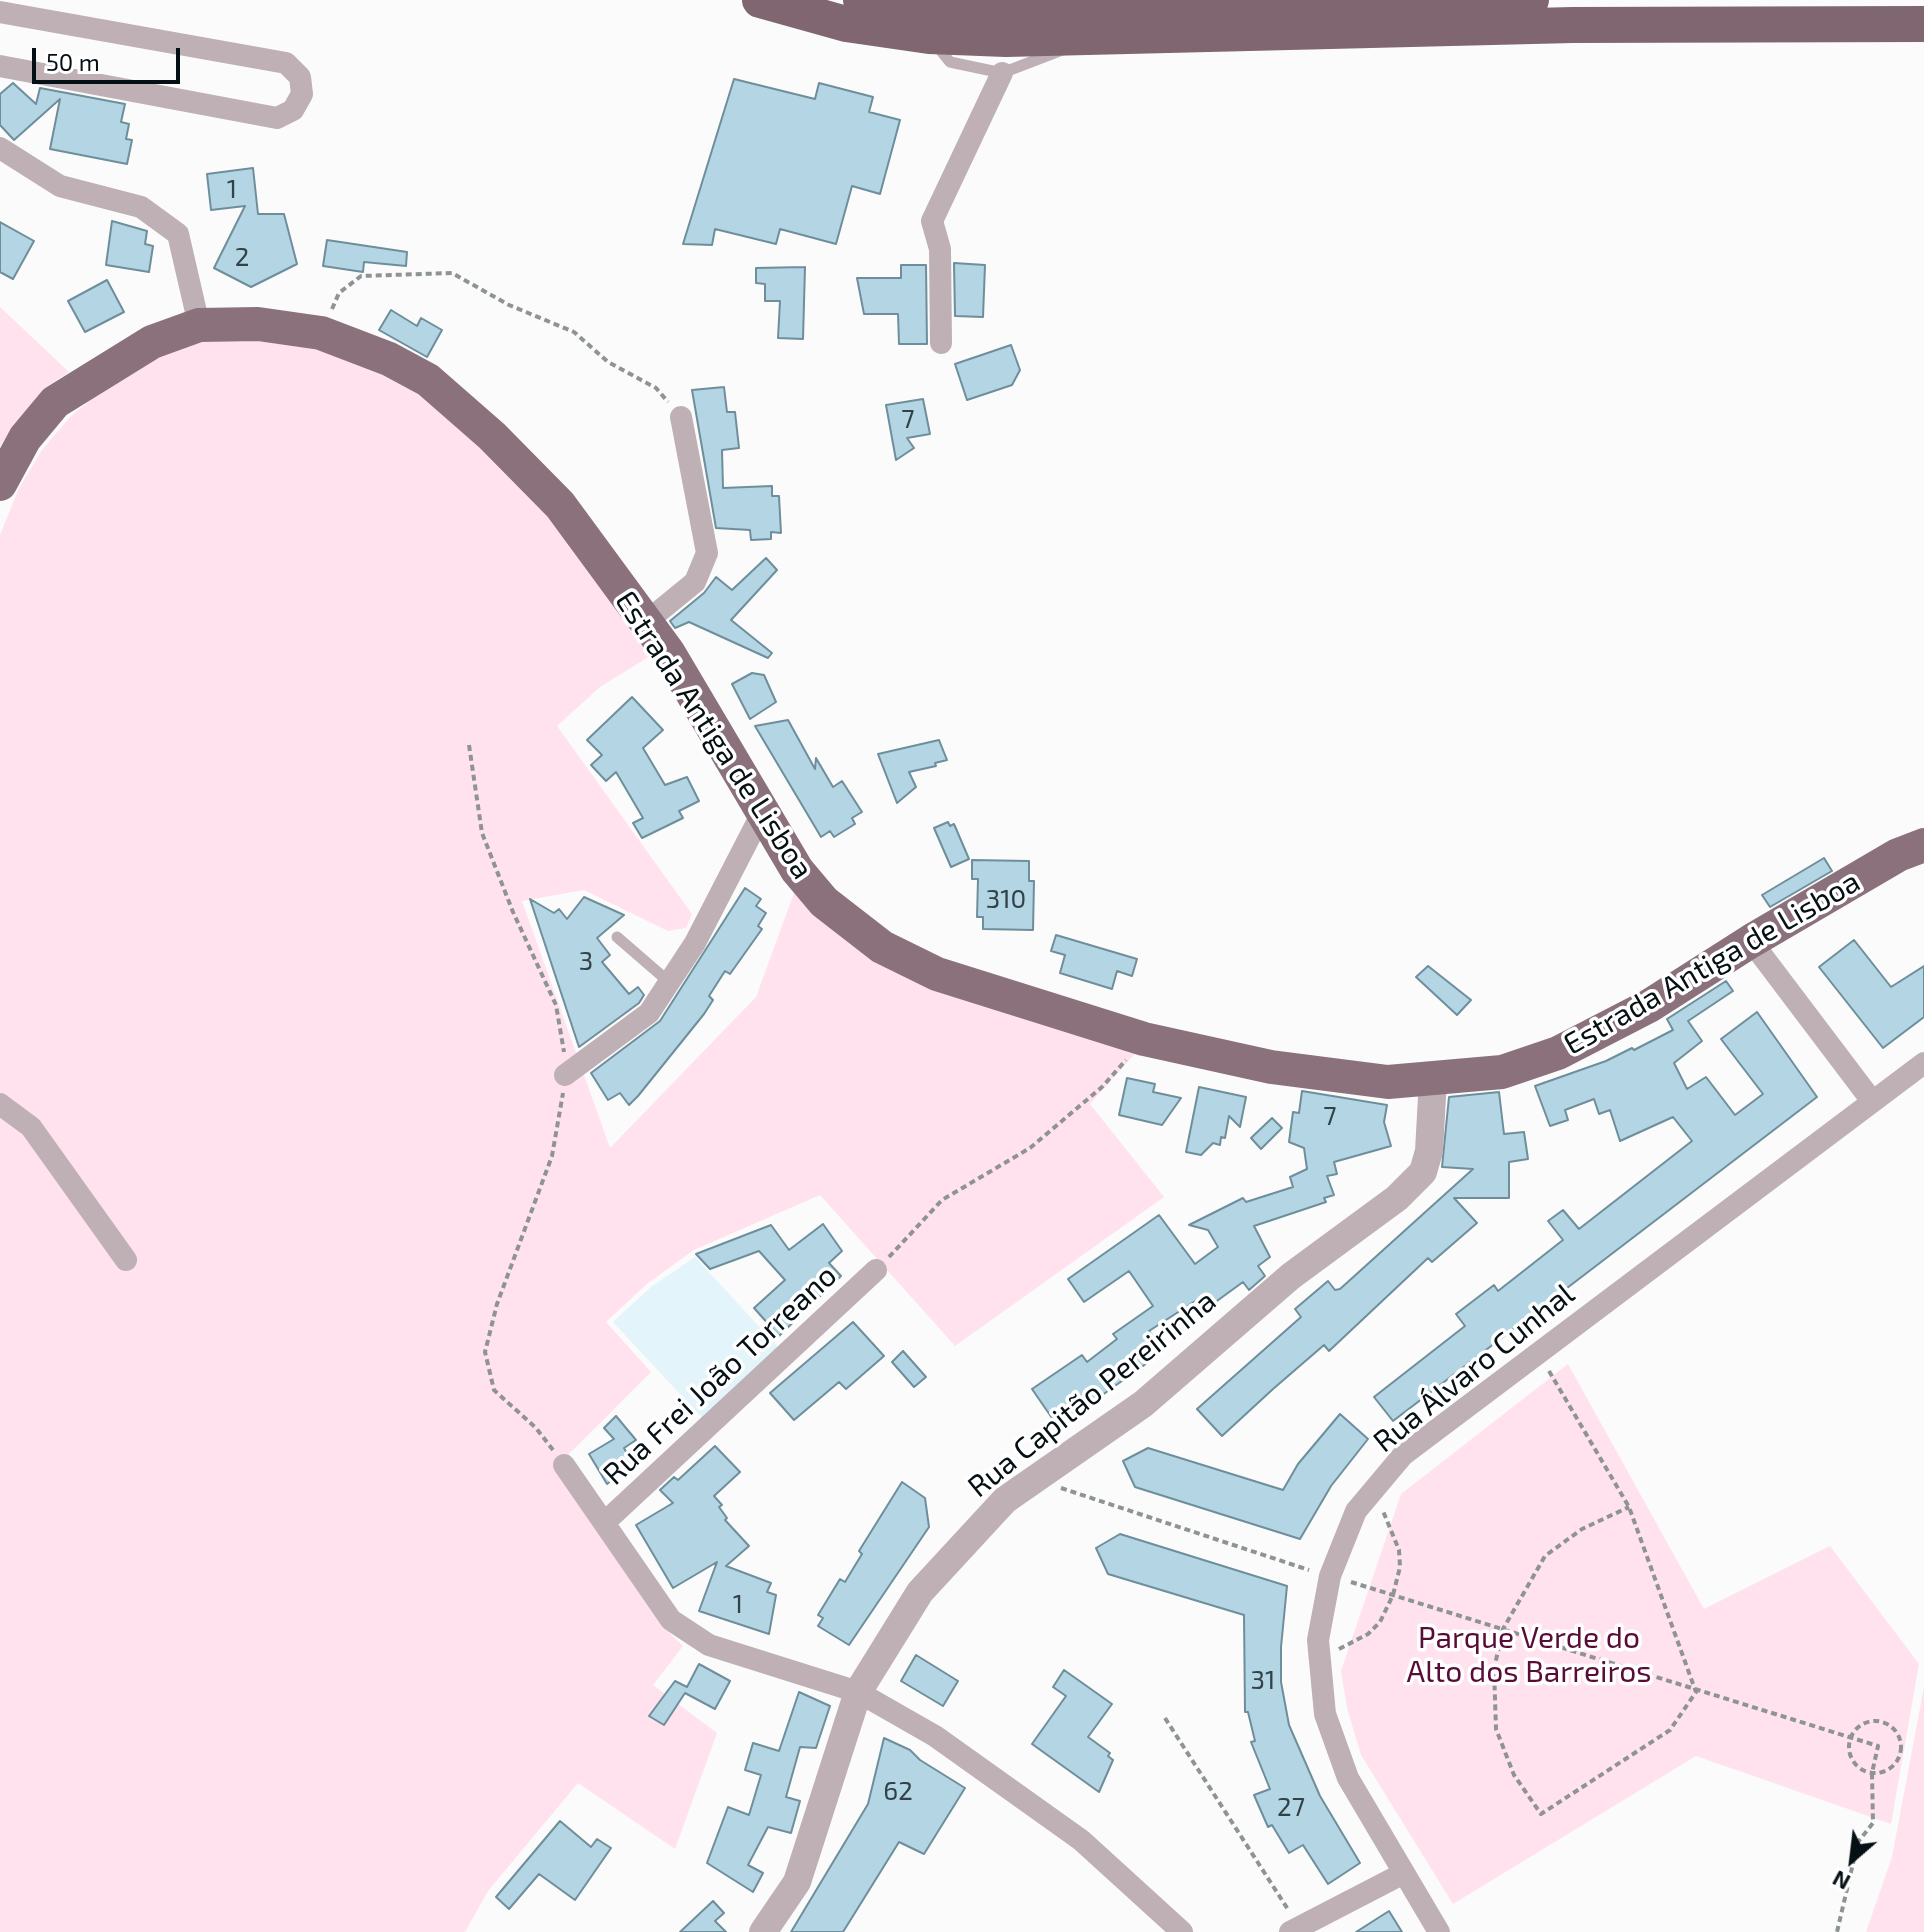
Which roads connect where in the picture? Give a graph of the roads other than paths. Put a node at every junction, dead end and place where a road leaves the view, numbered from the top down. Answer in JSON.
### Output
{"nodes":[{"id":1,"x":760,"y":0,"type":"edge"},
{"id":2,"x":861,"y":0,"type":"edge"},
{"id":3,"x":1531,"y":0,"type":"edge"},
{"id":4,"x":0,"y":12,"type":"edge"},
{"id":5,"x":1913,"y":27,"type":"edge"},
{"id":6,"x":929,"y":36,"type":"junction"},
{"id":7,"x":1085,"y":37,"type":"junction"},
{"id":8,"x":0,"y":66,"type":"edge"},
{"id":9,"x":1002,"y":73,"type":"junction"},
{"id":10,"x":0,"y":148,"type":"edge"},
{"id":11,"x":199,"y":325,"type":"junction"},
{"id":12,"x":941,"y":343,"type":"dead end"},
{"id":13,"x":681,"y":417,"type":"road end"},
{"id":14,"x":0,"y":484,"type":"edge"},
{"id":15,"x":646,"y":622,"type":"junction"},
{"id":16,"x":762,"y":813,"type":"junction"},
{"id":17,"x":1924,"y":845,"type":"edge"},
{"id":18,"x":617,"y":937,"type":"dead end"},
{"id":19,"x":1751,"y":941,"type":"junction"},
{"id":20,"x":669,"y":982,"type":"junction"},
{"id":21,"x":1924,"y":1063,"type":"edge"},
{"id":22,"x":565,"y":1075,"type":"road end"},
{"id":23,"x":1433,"y":1079,"type":"junction"},
{"id":24,"x":1872,"y":1101,"type":"junction"},
{"id":25,"x":0,"y":1104,"type":"edge"},
{"id":26,"x":126,"y":1260,"type":"dead end"},
{"id":27,"x":876,"y":1270,"type":"road end"},
{"id":28,"x":564,"y":1465,"type":"road end"},
{"id":29,"x":604,"y":1523,"type":"junction"},
{"id":30,"x":858,"y":1692,"type":"junction"},
{"id":31,"x":1404,"y":1873,"type":"junction"},
{"id":32,"x":1295,"y":1930,"type":"edge"},
{"id":33,"x":763,"y":1932,"type":"edge"},
{"id":34,"x":1182,"y":1932,"type":"edge"},
{"id":35,"x":1439,"y":1932,"type":"edge"}],
"edges":[{"from":1,"to":6,"type":"highway"},
{"from":2,"to":3,"type":"highway"},
{"from":4,"to":8,"type":"street"},
{"from":5,"to":7,"type":"highway"},
{"from":6,"to":7,"type":"highway"},
{"from":6,"to":9,"type":"lane"},
{"from":7,"to":9,"type":"lane"},
{"from":9,"to":12,"type":"street"},
{"from":10,"to":11,"type":"street"},
{"from":11,"to":14,"type":"main road","name":"Estrada Antiga de Lisboa"},
{"from":11,"to":15,"type":"main road","name":"Estrada Antiga de Lisboa"},
{"from":13,"to":15,"type":"street"},
{"from":15,"to":16,"type":"main road","name":"Estrada Antiga de Lisboa"},
{"from":16,"to":20,"type":"street"},
{"from":16,"to":23,"type":"main road","name":"Estrada Antiga de Lisboa"},
{"from":17,"to":19,"type":"main road","name":"Estrada Antiga de Lisboa"},
{"from":18,"to":20,"type":"lane"},
{"from":19,"to":23,"type":"main road","name":"Estrada Antiga de Lisboa"},
{"from":19,"to":24,"type":"street"},
{"from":20,"to":22,"type":"street"},
{"from":21,"to":24,"type":"street","name":"Rua Álvaro Cunhal"},
{"from":23,"to":30,"type":"street","name":"Rua Capitão Pereirinha"},
{"from":24,"to":31,"type":"street","name":"Rua Álvaro Cunhal"},
{"from":25,"to":26,"type":"street"},
{"from":27,"to":29,"type":"street","name":"Rua Frei João Torreano"},
{"from":28,"to":29,"type":"street","name":"Rua Frei João Torreano"},
{"from":29,"to":30,"type":"street","name":"Rua Frei João Torreano"},
{"from":30,"to":33,"type":"street","name":"Rua Capitão Pereirinha"},
{"from":30,"to":34,"type":"street","name":"Rua Frei João Torreano"},
{"from":31,"to":32,"type":"street"},
{"from":31,"to":35,"type":"street","name":"Rua Álvaro Cunhal"}]}
